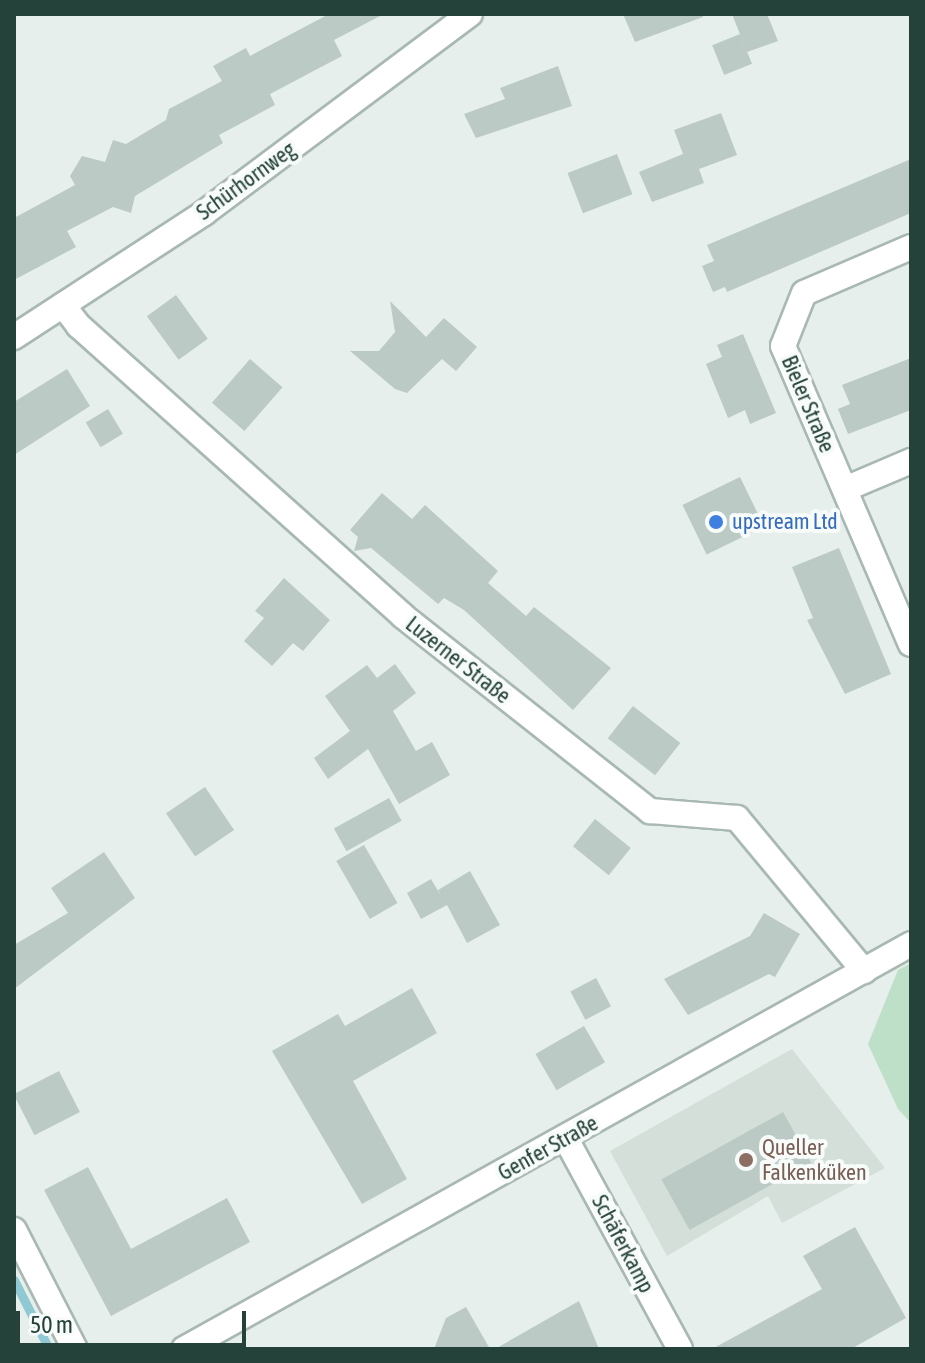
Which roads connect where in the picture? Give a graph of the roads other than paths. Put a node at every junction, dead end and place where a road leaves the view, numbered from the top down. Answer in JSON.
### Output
{"nodes":[{"id":1,"x":470,"y":14,"type":"edge"},
{"id":2,"x":911,"y":247,"type":"edge"},
{"id":3,"x":63,"y":305,"type":"junction"},
{"id":4,"x":14,"y":337,"type":"edge"},
{"id":5,"x":911,"y":461,"type":"edge"},
{"id":6,"x":845,"y":489,"type":"junction"},
{"id":7,"x":911,"y":644,"type":"edge"},
{"id":8,"x":911,"y":944,"type":"edge"},
{"id":9,"x":864,"y":971,"type":"junction"},
{"id":10,"x":566,"y":1139,"type":"junction"},
{"id":11,"x":14,"y":1230,"type":"edge"},
{"id":12,"x":75,"y":1349,"type":"edge"},
{"id":13,"x":184,"y":1349,"type":"edge"},
{"id":14,"x":680,"y":1349,"type":"edge"}],
"edges":[{"from":1,"to":3,"type":"street","name":"Schürhornweg"},
{"from":2,"to":6,"type":"street","name":"Bieler Straße"},
{"from":3,"to":4,"type":"street","name":"Schürhornweg"},
{"from":3,"to":9,"type":"street","name":"Luzerner Straße"},
{"from":5,"to":6,"type":"street"},
{"from":6,"to":7,"type":"street","name":"Bieler Straße"},
{"from":8,"to":9,"type":"street","name":"Genfer Straße"},
{"from":9,"to":10,"type":"street","name":"Genfer Straße"},
{"from":10,"to":13,"type":"street","name":"Genfer Straße"},
{"from":10,"to":14,"type":"street","name":"Schäferkamp"},
{"from":11,"to":12,"type":"street"}]}
